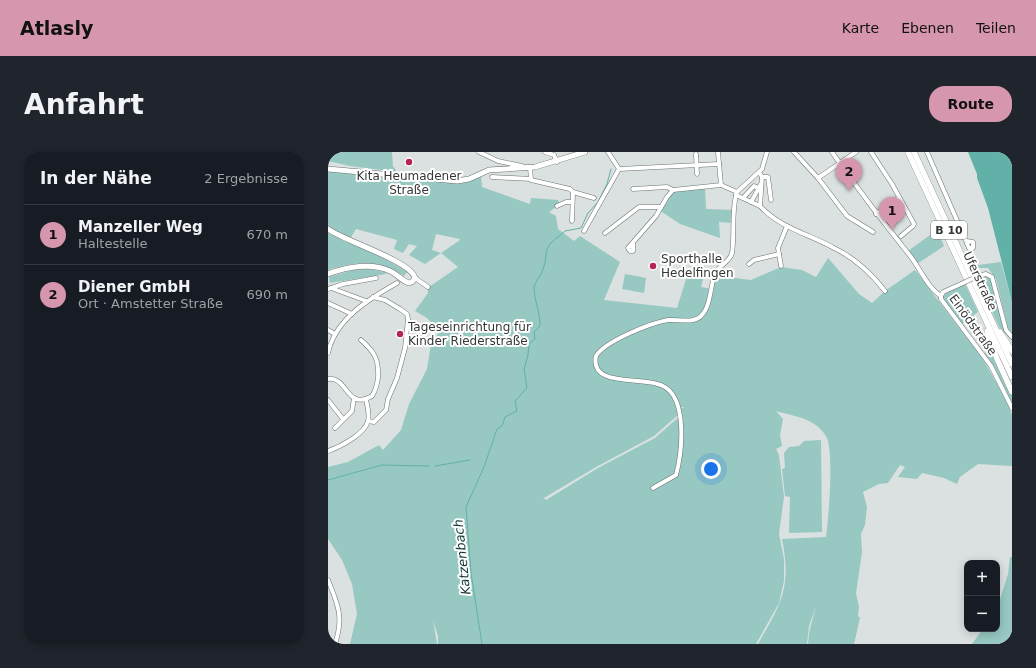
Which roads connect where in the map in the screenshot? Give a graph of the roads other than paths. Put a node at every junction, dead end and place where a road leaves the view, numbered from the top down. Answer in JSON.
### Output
{"nodes":[{"id":1,"x":479,"y":152,"type":"edge"},
{"id":2,"x":545,"y":152,"type":"edge"},
{"id":3,"x":576,"y":152,"type":"edge"},
{"id":4,"x":585,"y":152,"type":"edge"},
{"id":5,"x":608,"y":152,"type":"edge"},
{"id":6,"x":718,"y":152,"type":"edge"},
{"id":7,"x":767,"y":152,"type":"edge"},
{"id":8,"x":794,"y":152,"type":"edge"},
{"id":9,"x":832,"y":152,"type":"edge"},
{"id":10,"x":856,"y":152,"type":"edge"},
{"id":11,"x":871,"y":152,"type":"edge"},
{"id":12,"x":908,"y":152,"type":"edge"},
{"id":13,"x":914,"y":152,"type":"edge"},
{"id":14,"x":927,"y":152,"type":"edge"},
{"id":15,"x":696,"y":154,"type":"dead end"},
{"id":16,"x":556,"y":160,"type":"junction"},
{"id":17,"x":840,"y":163,"type":"junction"},
{"id":18,"x":719,"y":164,"type":"junction"},
{"id":19,"x":697,"y":165,"type":"junction"},
{"id":20,"x":528,"y":168,"type":"junction"},
{"id":21,"x":328,"y":169,"type":"edge"},
{"id":22,"x":619,"y":169,"type":"junction"},
{"id":23,"x":759,"y":172,"type":"junction"},
{"id":24,"x":697,"y":174,"type":"dead end"},
{"id":25,"x":492,"y":177,"type":"dead end"},
{"id":26,"x":762,"y":177,"type":"junction"},
{"id":27,"x":818,"y":178,"type":"junction"},
{"id":28,"x":530,"y":179,"type":"junction"},
{"id":29,"x":761,"y":184,"type":"junction"},
{"id":30,"x":721,"y":185,"type":"junction"},
{"id":31,"x":758,"y":188,"type":"junction"},
{"id":32,"x":633,"y":189,"type":"dead end"},
{"id":33,"x":673,"y":190,"type":"junction"},
{"id":34,"x":573,"y":192,"type":"junction"},
{"id":35,"x":736,"y":194,"type":"junction"},
{"id":36,"x":594,"y":198,"type":"dead end"},
{"id":37,"x":743,"y":198,"type":"junction"},
{"id":38,"x":899,"y":198,"type":"junction"},
{"id":39,"x":771,"y":200,"type":"dead end"},
{"id":40,"x":571,"y":202,"type":"junction"},
{"id":41,"x":751,"y":202,"type":"junction"},
{"id":42,"x":556,"y":206,"type":"dead end"},
{"id":43,"x":760,"y":206,"type":"junction"},
{"id":44,"x":661,"y":207,"type":"junction"},
{"id":45,"x":876,"y":214,"type":"junction"},
{"id":46,"x":572,"y":221,"type":"dead end"},
{"id":47,"x":787,"y":226,"type":"junction"},
{"id":48,"x":328,"y":229,"type":"edge"},
{"id":49,"x":584,"y":231,"type":"dead end"},
{"id":50,"x":872,"y":232,"type":"dead end"},
{"id":51,"x":605,"y":233,"type":"dead end"},
{"id":52,"x":900,"y":236,"type":"dead end"},
{"id":53,"x":966,"y":241,"type":"dead end"},
{"id":54,"x":633,"y":242,"type":"dead end"},
{"id":55,"x":779,"y":254,"type":"junction"},
{"id":56,"x":749,"y":264,"type":"dead end"},
{"id":57,"x":781,"y":266,"type":"dead end"},
{"id":58,"x":328,"y":274,"type":"edge"},
{"id":59,"x":376,"y":278,"type":"dead end"},
{"id":60,"x":415,"y":278,"type":"junction"},
{"id":61,"x":397,"y":283,"type":"dead end"},
{"id":62,"x":428,"y":287,"type":"dead end"},
{"id":63,"x":330,"y":288,"type":"edge"},
{"id":64,"x":885,"y":291,"type":"dead end"},
{"id":65,"x":940,"y":296,"type":"junction"},
{"id":66,"x":373,"y":297,"type":"junction"},
{"id":67,"x":366,"y":301,"type":"junction"},
{"id":68,"x":328,"y":303,"type":"edge"},
{"id":69,"x":985,"y":307,"type":"junction"},
{"id":70,"x":352,"y":314,"type":"junction"},
{"id":71,"x":984,"y":317,"type":"junction"},
{"id":72,"x":328,"y":330,"type":"edge"},
{"id":73,"x":335,"y":334,"type":"junction"},
{"id":74,"x":1012,"y":336,"type":"edge"},
{"id":75,"x":362,"y":340,"type":"dead end"},
{"id":76,"x":1012,"y":351,"type":"edge"},
{"id":77,"x":328,"y":353,"type":"edge"},
{"id":78,"x":1012,"y":364,"type":"edge"},
{"id":79,"x":1012,"y":377,"type":"edge"},
{"id":80,"x":328,"y":379,"type":"edge"},
{"id":81,"x":1012,"y":392,"type":"edge"},
{"id":82,"x":354,"y":398,"type":"junction"},
{"id":83,"x":366,"y":399,"type":"junction"},
{"id":84,"x":328,"y":400,"type":"edge"},
{"id":85,"x":1012,"y":408,"type":"edge"},
{"id":86,"x":343,"y":419,"type":"junction"},
{"id":87,"x":368,"y":422,"type":"junction"},
{"id":88,"x":335,"y":428,"type":"dead end"},
{"id":89,"x":328,"y":451,"type":"edge"},
{"id":90,"x":653,"y":488,"type":"dead end"},
{"id":91,"x":328,"y":580,"type":"edge"},
{"id":92,"x":335,"y":644,"type":"edge"}],
"edges":[{"from":1,"to":20,"type":"street"},
{"from":2,"to":16,"type":"street"},
{"from":3,"to":16,"type":"main road"},
{"from":4,"to":16,"type":"main road"},
{"from":5,"to":22,"type":"street"},
{"from":6,"to":18,"type":"street"},
{"from":7,"to":23,"type":"street"},
{"from":8,"to":27,"type":"street"},
{"from":9,"to":17,"type":"street","name":"Einödstraße"},
{"from":10,"to":17,"type":"street"},
{"from":11,"to":38,"type":"street"},
{"from":12,"to":71,"type":"highway","name":"Uferstraße","number":"B 10"},
{"from":13,"to":69,"type":"highway","name":"Uferstraße","number":"B 10"},
{"from":14,"to":53,"type":"street"},
{"from":15,"to":19,"type":"street"},
{"from":16,"to":20,"type":"main road"},
{"from":17,"to":27,"type":"street"},
{"from":17,"to":45,"type":"street","name":"Einödstraße"},
{"from":18,"to":19,"type":"street"},
{"from":18,"to":30,"type":"street"},
{"from":19,"to":22,"type":"street"},
{"from":19,"to":24,"type":"street"},
{"from":20,"to":21,"type":"main road"},
{"from":20,"to":28,"type":"street"},
{"from":22,"to":49,"type":"street"},
{"from":23,"to":26,"type":"street"},
{"from":23,"to":35,"type":"street"},
{"from":25,"to":28,"type":"street"},
{"from":26,"to":29,"type":"street"},
{"from":26,"to":39,"type":"street"},
{"from":27,"to":50,"type":"street"},
{"from":28,"to":34,"type":"street"},
{"from":29,"to":31,"type":"street"},
{"from":29,"to":43,"type":"street"},
{"from":30,"to":33,"type":"street"},
{"from":30,"to":35,"type":"street"},
{"from":31,"to":37,"type":"street"},
{"from":31,"to":41,"type":"street"},
{"from":32,"to":33,"type":"street"},
{"from":33,"to":44,"type":"street"},
{"from":34,"to":36,"type":"street"},
{"from":34,"to":40,"type":"street"},
{"from":35,"to":37,"type":"street"},
{"from":35,"to":90,"type":"street"},
{"from":37,"to":41,"type":"street"},
{"from":38,"to":45,"type":"street"},
{"from":38,"to":52,"type":"street"},
{"from":40,"to":42,"type":"street"},
{"from":40,"to":46,"type":"street"},
{"from":41,"to":43,"type":"street"},
{"from":43,"to":47,"type":"street"},
{"from":44,"to":51,"type":"street"},
{"from":44,"to":54,"type":"street"},
{"from":45,"to":65,"type":"street","name":"Einödstraße"},
{"from":47,"to":55,"type":"street"},
{"from":47,"to":64,"type":"street"},
{"from":48,"to":60,"type":"main road"},
{"from":55,"to":56,"type":"street"},
{"from":55,"to":57,"type":"street"},
{"from":58,"to":60,"type":"main road"},
{"from":59,"to":63,"type":"street"},
{"from":60,"to":62,"type":"street"},
{"from":61,"to":66,"type":"street"},
{"from":63,"to":67,"type":"street"},
{"from":65,"to":74,"type":"street","bridge":true},
{"from":65,"to":85,"type":"street","name":"Einödstraße"},
{"from":66,"to":67,"type":"street"},
{"from":66,"to":87,"type":"street"},
{"from":67,"to":70,"type":"street"},
{"from":68,"to":70,"type":"street"},
{"from":69,"to":76,"type":"highway"},
{"from":69,"to":78,"type":"highway","name":"Uferstraße","number":"B 10"},
{"from":70,"to":73,"type":"street"},
{"from":71,"to":79,"type":"highway","name":"Uferstraße","number":"B 10"},
{"from":71,"to":81,"type":"highway"},
{"from":72,"to":73,"type":"street"},
{"from":73,"to":77,"type":"street"},
{"from":75,"to":83,"type":"street"},
{"from":80,"to":82,"type":"street"},
{"from":82,"to":83,"type":"street"},
{"from":82,"to":86,"type":"street"},
{"from":83,"to":87,"type":"street"},
{"from":84,"to":86,"type":"street"},
{"from":86,"to":88,"type":"street"},
{"from":87,"to":89,"type":"street"},
{"from":91,"to":92,"type":"street"}]}
